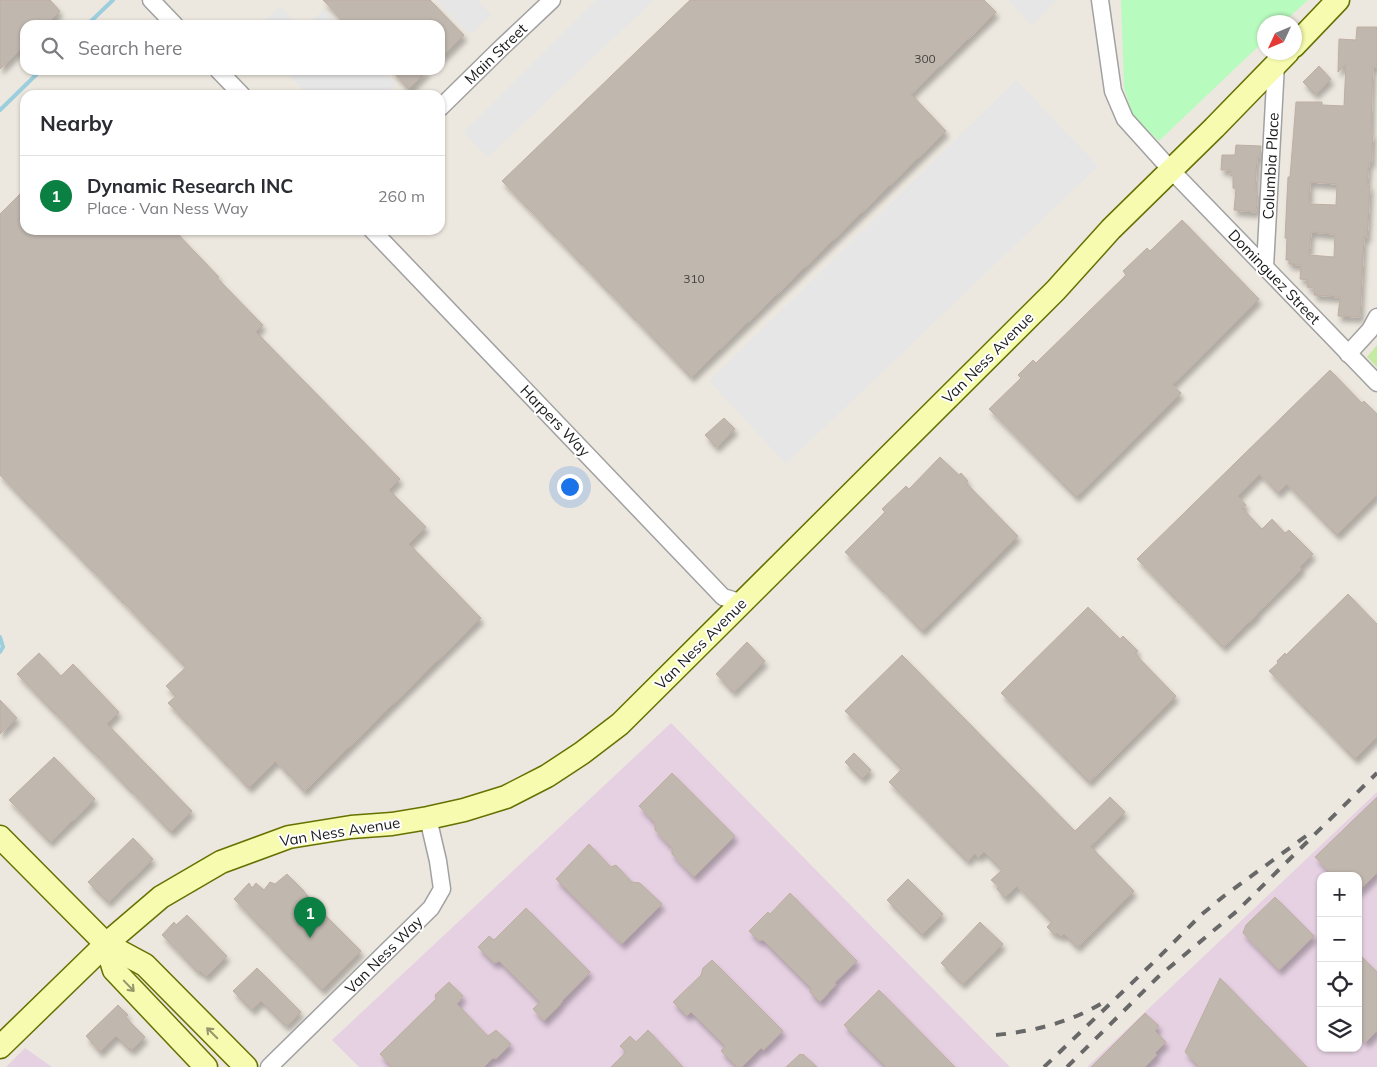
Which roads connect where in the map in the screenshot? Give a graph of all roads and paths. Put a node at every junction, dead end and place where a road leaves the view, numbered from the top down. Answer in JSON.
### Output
{"nodes":[{"id":1,"x":150,"y":0,"type":"edge"},
{"id":2,"x":552,"y":0,"type":"edge"},
{"id":3,"x":1100,"y":0,"type":"edge"},
{"id":4,"x":1338,"y":0,"type":"edge"},
{"id":5,"x":169,"y":20,"type":"edge"},
{"id":6,"x":1302,"y":38,"type":"edge"},
{"id":7,"x":1280,"y":60,"type":"edge"},
{"id":8,"x":1282,"y":60,"type":"edge"},
{"id":9,"x":223,"y":75,"type":"edge"},
{"id":10,"x":237,"y":90,"type":"edge"},
{"id":11,"x":445,"y":103,"type":"edge"},
{"id":12,"x":1171,"y":170,"type":"junction"},
{"id":13,"x":377,"y":235,"type":"edge"},
{"id":14,"x":1265,"y":267,"type":"junction"},
{"id":15,"x":1377,"y":317,"type":"edge"},
{"id":16,"x":1348,"y":354,"type":"junction"},
{"id":17,"x":1377,"y":383,"type":"edge"},
{"id":18,"x":743,"y":603,"type":"junction"},
{"id":19,"x":428,"y":818,"type":"junction"},
{"id":20,"x":0,"y":837,"type":"edge"},
{"id":21,"x":106,"y":944,"type":"junction"},
{"id":22,"x":0,"y":1047,"type":"edge"},
{"id":23,"x":206,"y":1067,"type":"edge"},
{"id":24,"x":246,"y":1067,"type":"edge"},
{"id":25,"x":269,"y":1067,"type":"edge"}],
"edges":[{"from":1,"to":5,"type":"street"},
{"from":2,"to":11,"type":"street","name":"Main Street"},
{"from":3,"to":12,"type":"street","name":"Dominguez Street"},
{"from":4,"to":6,"type":"main road"},
{"from":7,"to":12,"type":"main road","name":"Van Ness Avenue"},
{"from":8,"to":14,"type":"street","name":"Columbia Place"},
{"from":9,"to":10,"type":"street"},
{"from":12,"to":14,"type":"street","name":"Dominguez Street"},
{"from":12,"to":18,"type":"main road","name":"Van Ness Avenue"},
{"from":13,"to":18,"type":"street","name":"Harpers Way"},
{"from":14,"to":16,"type":"street","name":"Dominguez Street"},
{"from":15,"to":16,"type":"street"},
{"from":16,"to":17,"type":"street","name":"Dominguez Street"},
{"from":18,"to":19,"type":"main road","name":"Van Ness Avenue"},
{"from":19,"to":21,"type":"main road","name":"Van Ness Avenue"},
{"from":19,"to":25,"type":"street","name":"Van Ness Way"},
{"from":20,"to":21,"type":"main road"},
{"from":21,"to":22,"type":"main road","name":"Van Ness Avenue"},
{"from":21,"to":23,"type":"main road","one_way":true},
{"from":24,"to":21,"type":"main road","one_way":true}]}
